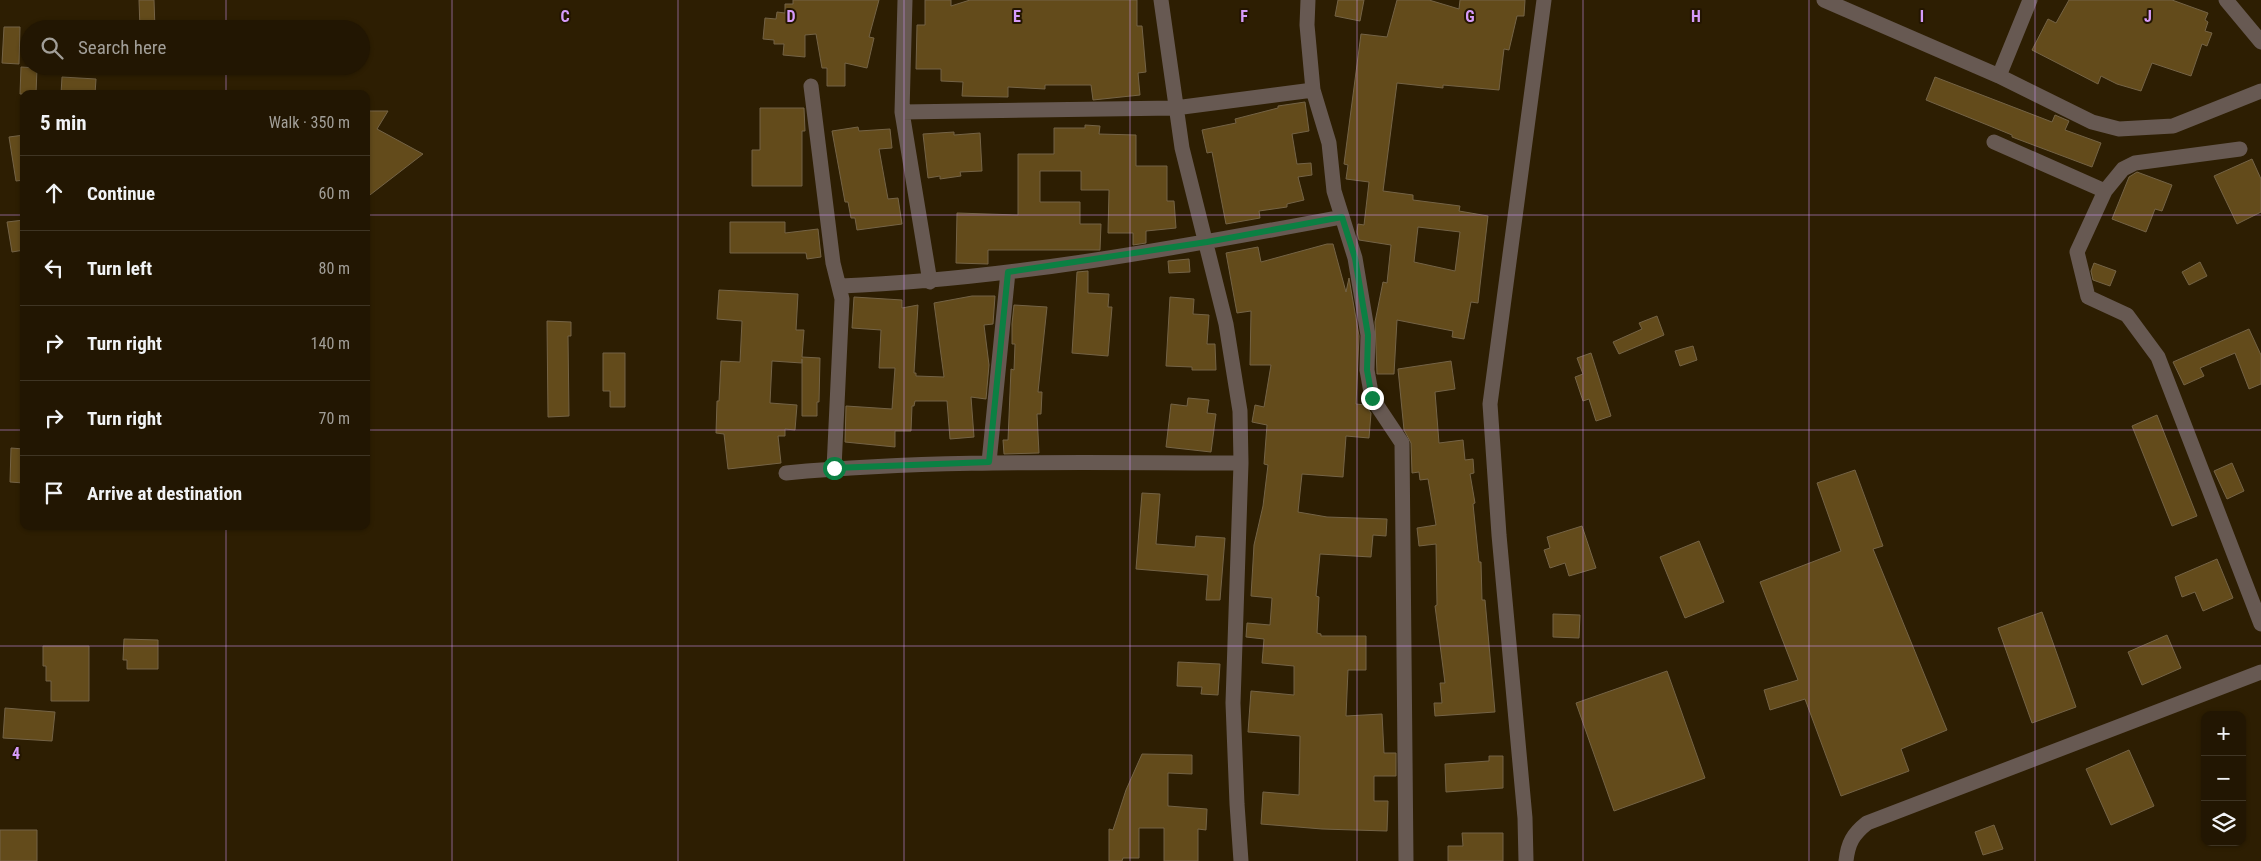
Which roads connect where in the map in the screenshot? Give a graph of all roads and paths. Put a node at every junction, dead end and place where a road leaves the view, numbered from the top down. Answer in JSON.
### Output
{"nodes":[{"id":1,"x":905,"y":0,"type":"edge"},
{"id":2,"x":1161,"y":0,"type":"edge"},
{"id":3,"x":1308,"y":0,"type":"edge"},
{"id":4,"x":1544,"y":0,"type":"edge"},
{"id":5,"x":1824,"y":0,"type":"edge"},
{"id":6,"x":2030,"y":0,"type":"edge"},
{"id":7,"x":2226,"y":0,"type":"edge"},
{"id":8,"x":2261,"y":42,"type":"edge"},
{"id":9,"x":1998,"y":76,"type":"junction"},
{"id":10,"x":811,"y":86,"type":"dead end"},
{"id":11,"x":1314,"y":90,"type":"junction"},
{"id":12,"x":2261,"y":91,"type":"edge"},
{"id":13,"x":1176,"y":108,"type":"junction"},
{"id":14,"x":902,"y":112,"type":"junction"},
{"id":15,"x":1994,"y":142,"type":"dead end"},
{"id":16,"x":2240,"y":149,"type":"dead end"},
{"id":17,"x":2105,"y":191,"type":"junction"},
{"id":18,"x":1342,"y":217,"type":"junction"},
{"id":19,"x":1207,"y":242,"type":"junction"},
{"id":20,"x":1008,"y":272,"type":"junction"},
{"id":21,"x":930,"y":282,"type":"junction"},
{"id":22,"x":841,"y":286,"type":"junction"},
{"id":23,"x":989,"y":462,"type":"junction"},
{"id":24,"x":1241,"y":463,"type":"junction"},
{"id":25,"x":834,"y":468,"type":"junction"},
{"id":26,"x":786,"y":472,"type":"dead end"},
{"id":27,"x":2261,"y":624,"type":"edge"},
{"id":28,"x":2261,"y":672,"type":"edge"},
{"id":29,"x":1241,"y":861,"type":"edge"},
{"id":30,"x":1406,"y":861,"type":"edge"},
{"id":31,"x":1526,"y":861,"type":"edge"},
{"id":32,"x":1846,"y":861,"type":"edge"}],
"edges":[{"from":1,"to":14,"type":"street"},
{"from":2,"to":13,"type":"street"},
{"from":3,"to":11,"type":"street"},
{"from":4,"to":31,"type":"street"},
{"from":5,"to":9,"type":"street"},
{"from":6,"to":9,"type":"street"},
{"from":7,"to":8,"type":"street"},
{"from":9,"to":12,"type":"street"},
{"from":10,"to":22,"type":"street"},
{"from":11,"to":13,"type":"street"},
{"from":11,"to":18,"type":"street"},
{"from":13,"to":14,"type":"street"},
{"from":13,"to":19,"type":"street"},
{"from":14,"to":21,"type":"street"},
{"from":15,"to":17,"type":"street"},
{"from":16,"to":17,"type":"street"},
{"from":17,"to":27,"type":"street"},
{"from":18,"to":19,"type":"street"},
{"from":18,"to":30,"type":"street"},
{"from":19,"to":20,"type":"street"},
{"from":19,"to":24,"type":"street"},
{"from":20,"to":21,"type":"street"},
{"from":20,"to":23,"type":"street"},
{"from":21,"to":22,"type":"street"},
{"from":22,"to":25,"type":"street"},
{"from":23,"to":24,"type":"street"},
{"from":23,"to":25,"type":"street"},
{"from":24,"to":29,"type":"street"},
{"from":25,"to":26,"type":"street"},
{"from":28,"to":32,"type":"street"}]}
